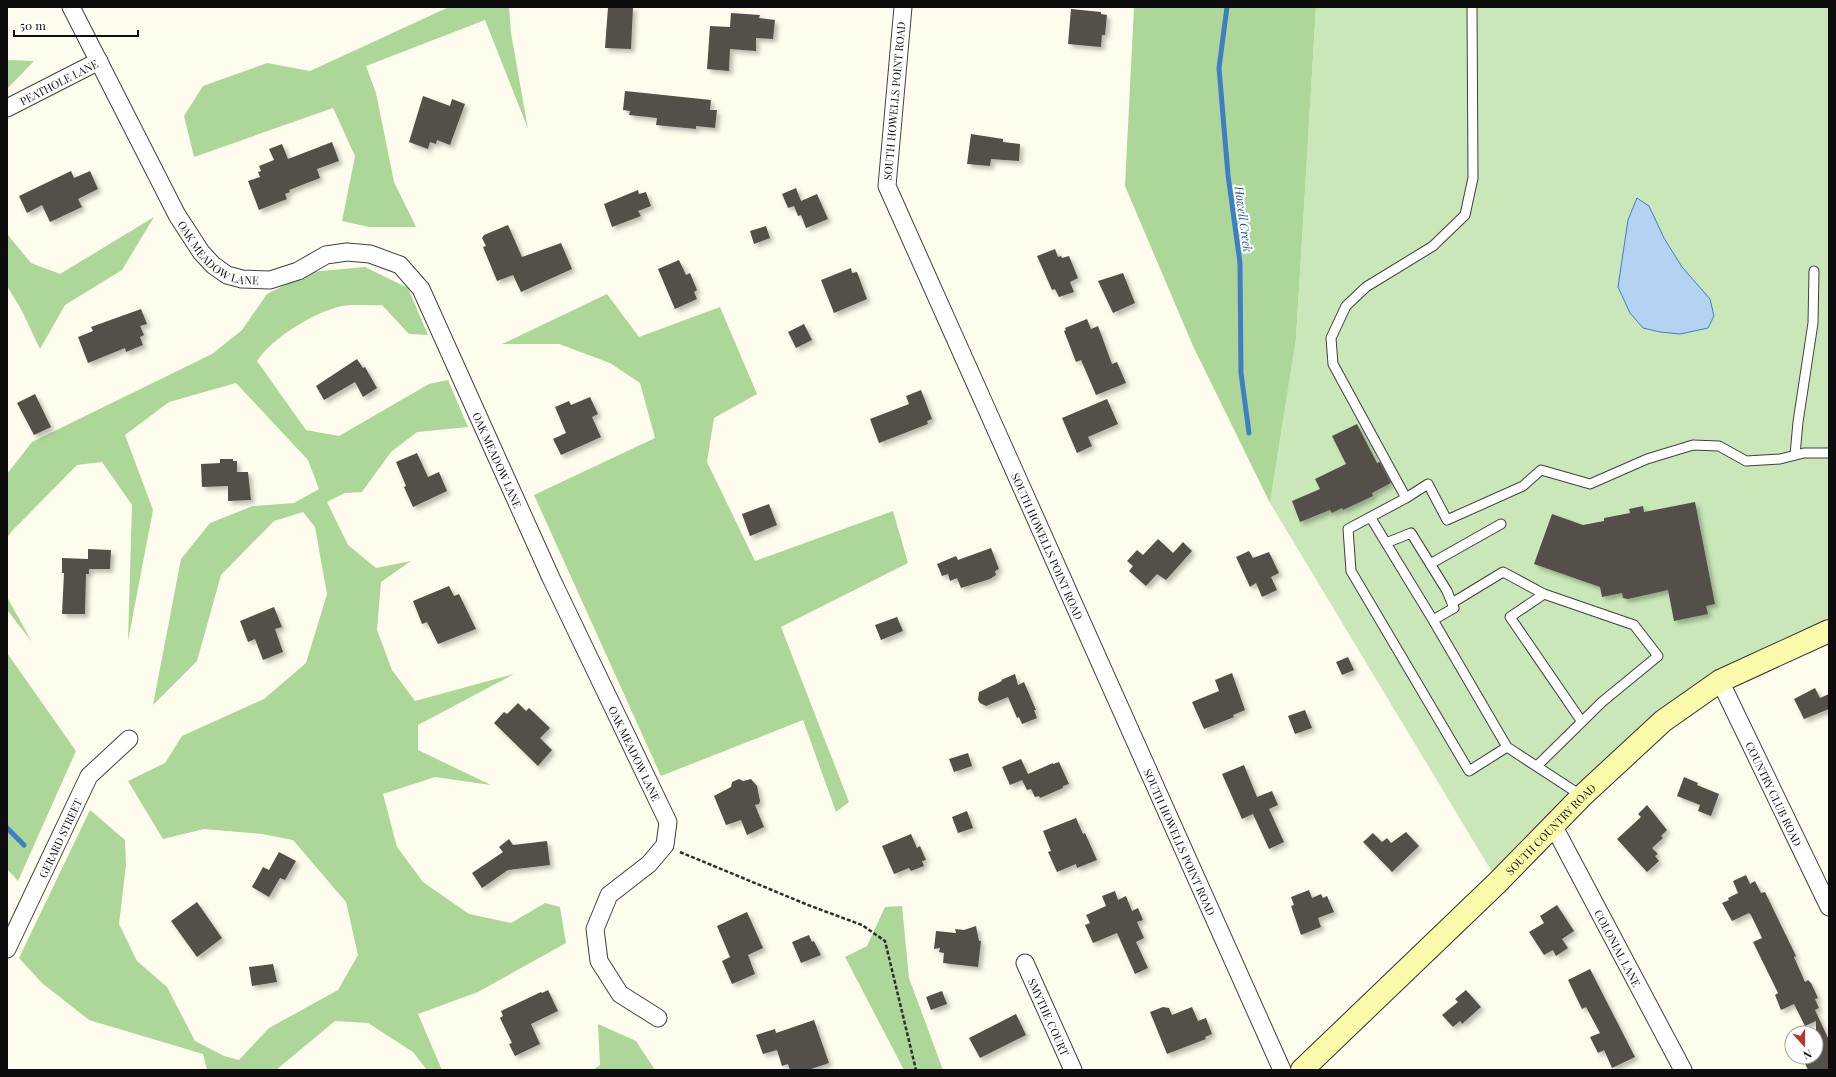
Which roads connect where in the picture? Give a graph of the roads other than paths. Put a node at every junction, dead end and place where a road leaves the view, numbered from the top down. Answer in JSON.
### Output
{"nodes":[{"id":1,"x":71,"y":7,"type":"edge"},
{"id":2,"x":903,"y":7,"type":"edge"},
{"id":3,"x":1472,"y":7,"type":"edge"},
{"id":4,"x":99,"y":61,"type":"junction"},
{"id":5,"x":7,"y":108,"type":"edge"},
{"id":6,"x":1814,"y":271,"type":"dead end"},
{"id":7,"x":1829,"y":453,"type":"edge"},
{"id":8,"x":1796,"y":455,"type":"junction"},
{"id":9,"x":1406,"y":498,"type":"junction"},
{"id":10,"x":1371,"y":518,"type":"junction"},
{"id":11,"x":1501,"y":524,"type":"dead end"},
{"id":12,"x":1386,"y":543,"type":"junction"},
{"id":13,"x":1430,"y":564,"type":"junction"},
{"id":14,"x":1544,"y":594,"type":"junction"},
{"id":15,"x":1452,"y":603,"type":"junction"},
{"id":16,"x":1433,"y":620,"type":"junction"},
{"id":17,"x":1829,"y":631,"type":"edge"},
{"id":18,"x":1720,"y":681,"type":"junction"},
{"id":19,"x":1582,"y":722,"type":"junction"},
{"id":20,"x":129,"y":739,"type":"dead end"},
{"id":21,"x":1507,"y":747,"type":"junction"},
{"id":22,"x":1537,"y":766,"type":"junction"},
{"id":23,"x":1582,"y":796,"type":"junction"},
{"id":24,"x":1553,"y":825,"type":"junction"},
{"id":25,"x":1829,"y":907,"type":"edge"},
{"id":26,"x":7,"y":949,"type":"edge"},
{"id":27,"x":1025,"y":964,"type":"dead end"},
{"id":28,"x":658,"y":1018,"type":"dead end"},
{"id":29,"x":1073,"y":1070,"type":"edge"},
{"id":30,"x":1282,"y":1070,"type":"edge"},
{"id":31,"x":1302,"y":1070,"type":"edge"},
{"id":32,"x":1684,"y":1070,"type":"edge"}],
"edges":[{"from":1,"to":4,"type":"street","name":"PEATHOLE LANE"},
{"from":2,"to":30,"type":"street","name":"SOUTH HOWELLS POINT ROAD"},
{"from":3,"to":9,"type":"lane"},
{"from":4,"to":5,"type":"street","name":"PEATHOLE LANE"},
{"from":4,"to":28,"type":"street","name":"OAK MEADOW LANE"},
{"from":6,"to":8,"type":"lane"},
{"from":7,"to":8,"type":"lane"},
{"from":8,"to":9,"type":"lane"},
{"from":9,"to":10,"type":"lane"},
{"from":10,"to":12,"type":"lane"},
{"from":10,"to":21,"type":"lane"},
{"from":11,"to":13,"type":"lane"},
{"from":12,"to":13,"type":"lane"},
{"from":12,"to":16,"type":"lane"},
{"from":13,"to":15,"type":"lane"},
{"from":14,"to":15,"type":"lane"},
{"from":14,"to":19,"type":"lane"},
{"from":14,"to":19,"type":"lane"},
{"from":15,"to":16,"type":"lane"},
{"from":16,"to":21,"type":"lane"},
{"from":17,"to":18,"type":"main road","name":"SOUTH COUNTRY ROAD"},
{"from":18,"to":23,"type":"main road","name":"SOUTH COUNTRY ROAD"},
{"from":18,"to":25,"type":"street","name":"COUNTRY CLUB ROAD"},
{"from":19,"to":22,"type":"lane"},
{"from":20,"to":26,"type":"street","name":"GERARD STREET"},
{"from":21,"to":22,"type":"lane"},
{"from":22,"to":23,"type":"lane"},
{"from":23,"to":24,"type":"main road","name":"SOUTH COUNTRY ROAD"},
{"from":24,"to":31,"type":"main road","name":"SOUTH COUNTRY ROAD"},
{"from":24,"to":32,"type":"street","name":"COLONIAL LANE"},
{"from":27,"to":29,"type":"street","name":"SMYTHE COURT"}]}
